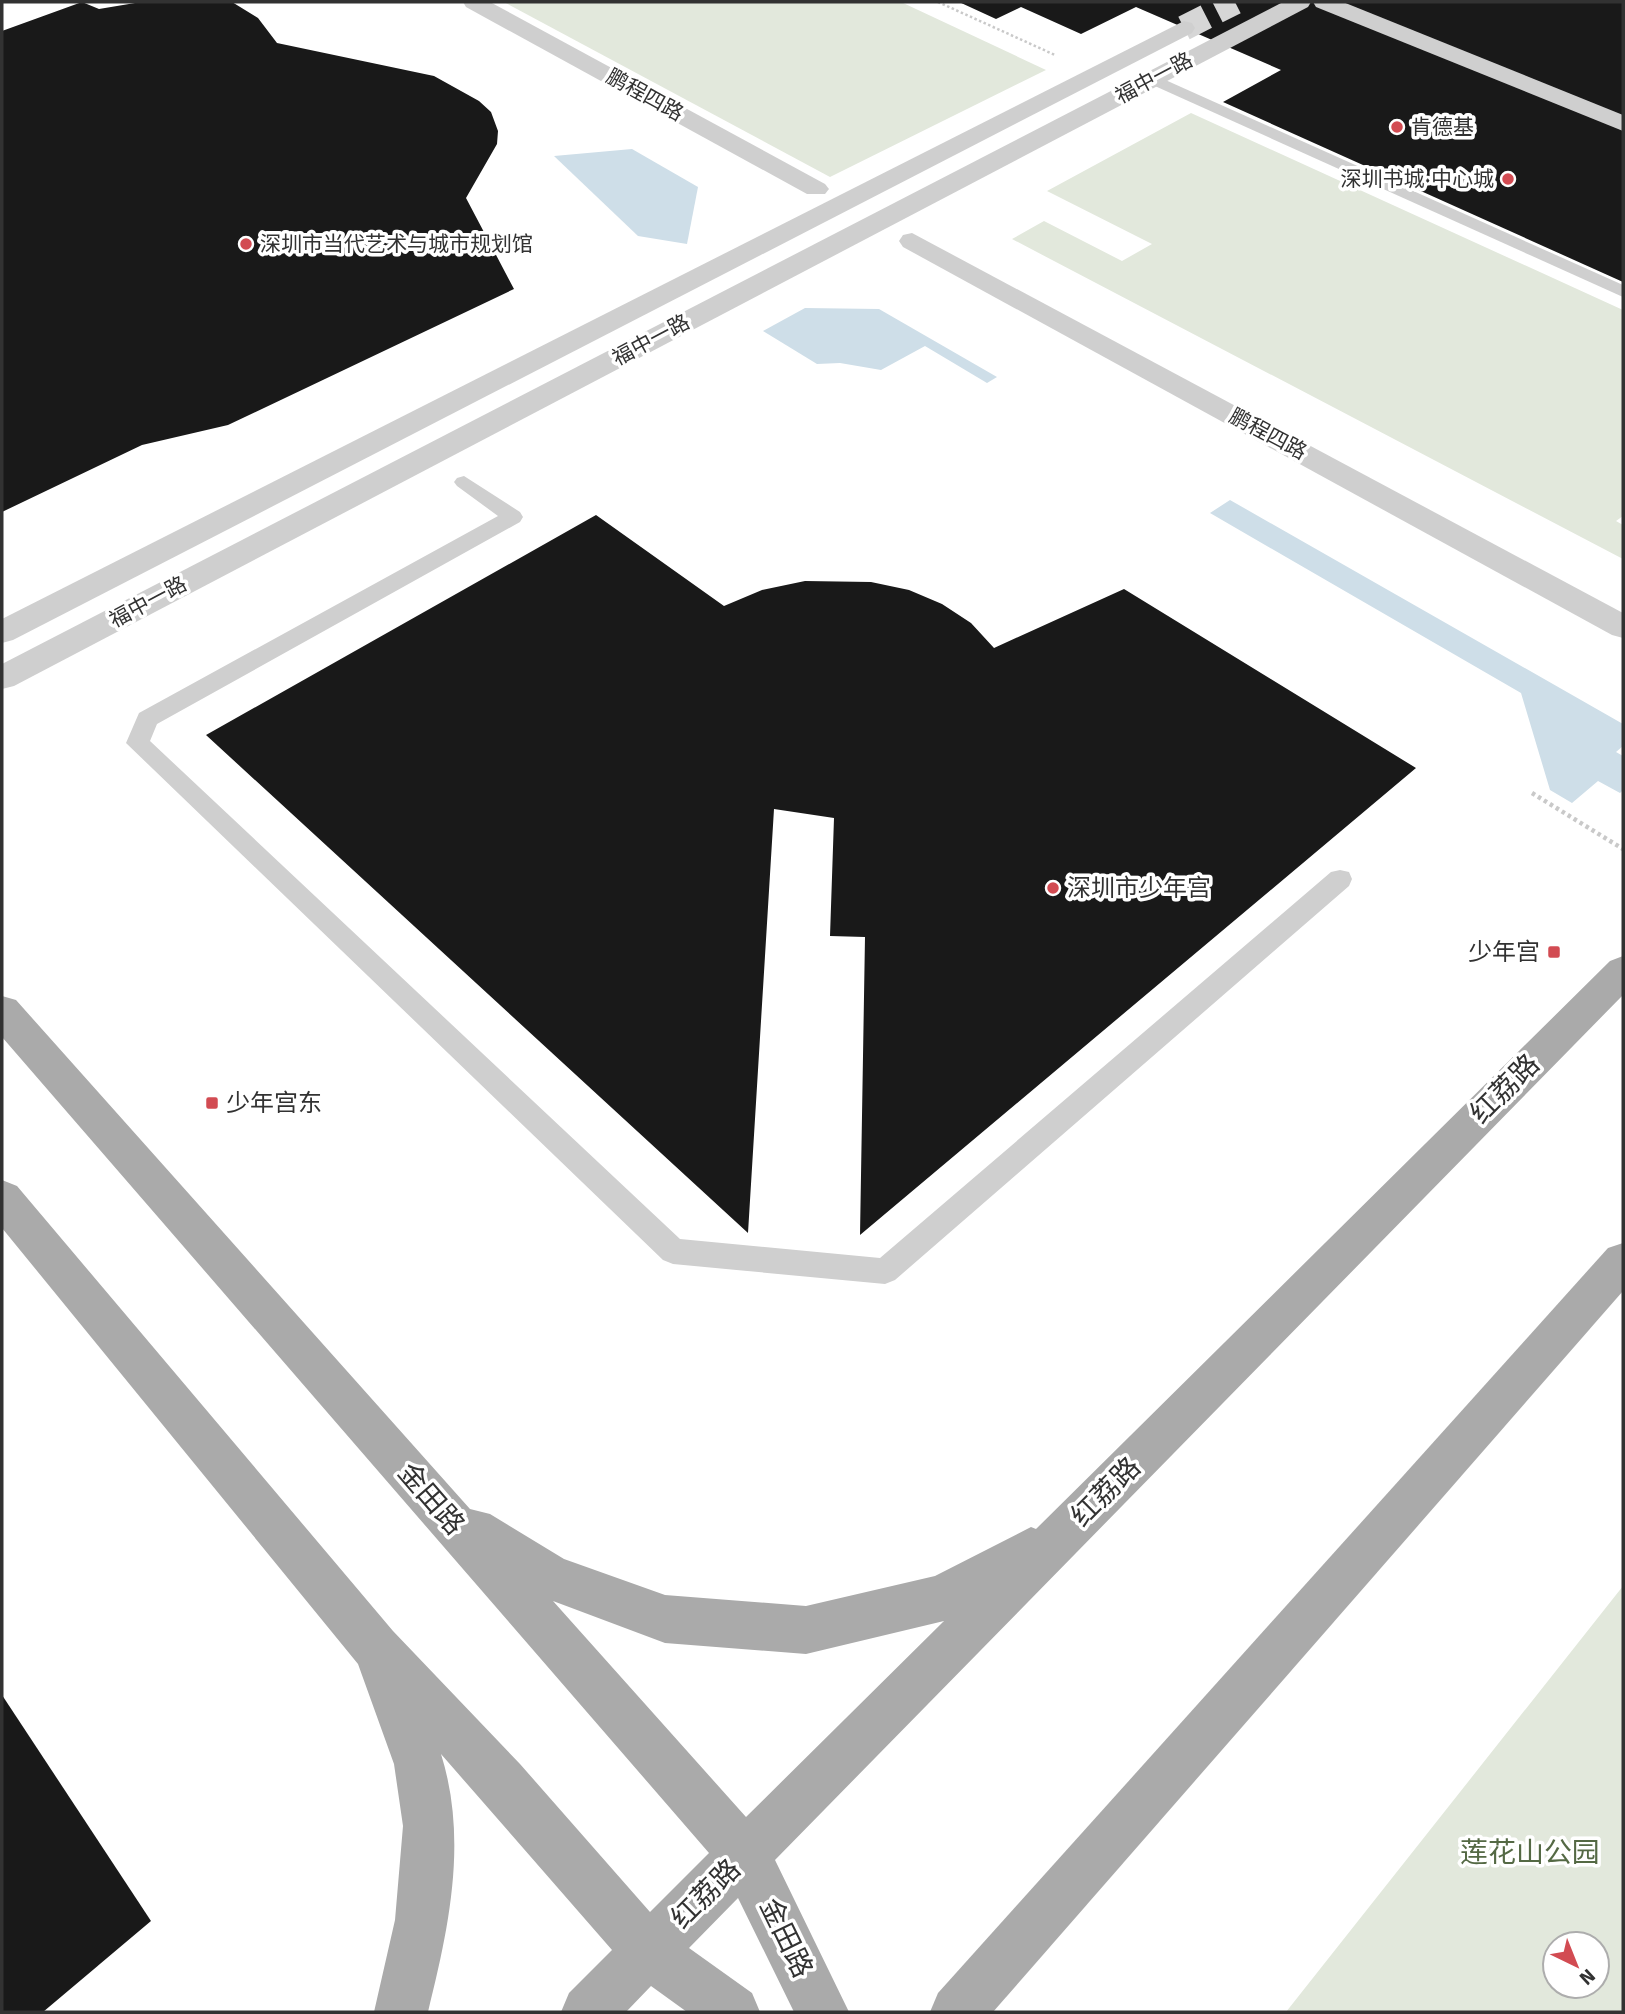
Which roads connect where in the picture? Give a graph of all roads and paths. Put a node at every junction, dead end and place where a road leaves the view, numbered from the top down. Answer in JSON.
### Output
{"nodes":[{"id":1,"x":474,"y":2,"type":"edge"},
{"id":2,"x":938,"y":2,"type":"edge"},
{"id":3,"x":1300,"y":2,"type":"edge"},
{"id":4,"x":1324,"y":2,"type":"edge"},
{"id":5,"x":1184,"y":28,"type":"tunnel mouth"},
{"id":6,"x":1057,"y":56,"type":"dead end"},
{"id":7,"x":1152,"y":79,"type":"junction"},
{"id":8,"x":1623,"y":124,"type":"edge"},
{"id":9,"x":816,"y":189,"type":"dead end"},
{"id":10,"x":912,"y":241,"type":"dead end"},
{"id":11,"x":1623,"y":292,"type":"edge"},
{"id":12,"x":464,"y":482,"type":"dead end"},
{"id":13,"x":1623,"y":627,"type":"edge"},
{"id":14,"x":2,"y":632,"type":"edge"},
{"id":15,"x":2,"y":678,"type":"edge"},
{"id":16,"x":1532,"y":793,"type":"dead end"},
{"id":17,"x":1623,"y":849,"type":"edge"},
{"id":18,"x":1340,"y":878,"type":"dead end"},
{"id":19,"x":1623,"y":971,"type":"edge"},
{"id":20,"x":2,"y":1012,"type":"edge"},
{"id":21,"x":2,"y":1198,"type":"edge"},
{"id":22,"x":1623,"y":1261,"type":"edge"},
{"id":23,"x":442,"y":1511,"type":"junction"},
{"id":24,"x":1067,"y":1531,"type":"junction"},
{"id":25,"x":376,"y":1648,"type":"junction"},
{"id":26,"x":745,"y":1855,"type":"junction"},
{"id":27,"x":648,"y":1951,"type":"junction"},
{"id":28,"x":401,"y":2012,"type":"edge"},
{"id":29,"x":588,"y":2012,"type":"edge"},
{"id":30,"x":733,"y":2012,"type":"edge"},
{"id":31,"x":822,"y":2012,"type":"edge"},
{"id":32,"x":957,"y":2012,"type":"edge"}],
"edges":[{"from":1,"to":9,"type":"street","name":"鹏程四路"},
{"from":2,"to":6,"type":"path"},
{"from":3,"to":7,"type":"street","name":"福中一路"},
{"from":4,"to":8,"type":"street"},
{"from":5,"to":14,"type":"street","name":"福中一路"},
{"from":7,"to":11,"type":"lane"},
{"from":7,"to":15,"type":"street","name":"福中一路"},
{"from":10,"to":13,"type":"street","name":"鹏程四路"},
{"from":12,"to":18,"type":"lane"},
{"from":16,"to":17,"type":"path"},
{"from":19,"to":24,"type":"main road","name":"红荔路"},
{"from":20,"to":23,"type":"main road","name":"金田路"},
{"from":21,"to":25,"type":"main road"},
{"from":22,"to":32,"type":"main road"},
{"from":23,"to":24,"type":"main road"},
{"from":23,"to":26,"type":"main road","name":"金田路"},
{"from":24,"to":26,"type":"main road","name":"红荔路"},
{"from":25,"to":27,"type":"main road"},
{"from":25,"to":28,"type":"main road"},
{"from":26,"to":27,"type":"main road","name":"红荔路"},
{"from":26,"to":31,"type":"main road","name":"金田路"},
{"from":27,"to":29,"type":"main road","name":"红荔路"},
{"from":27,"to":30,"type":"main road"}]}
